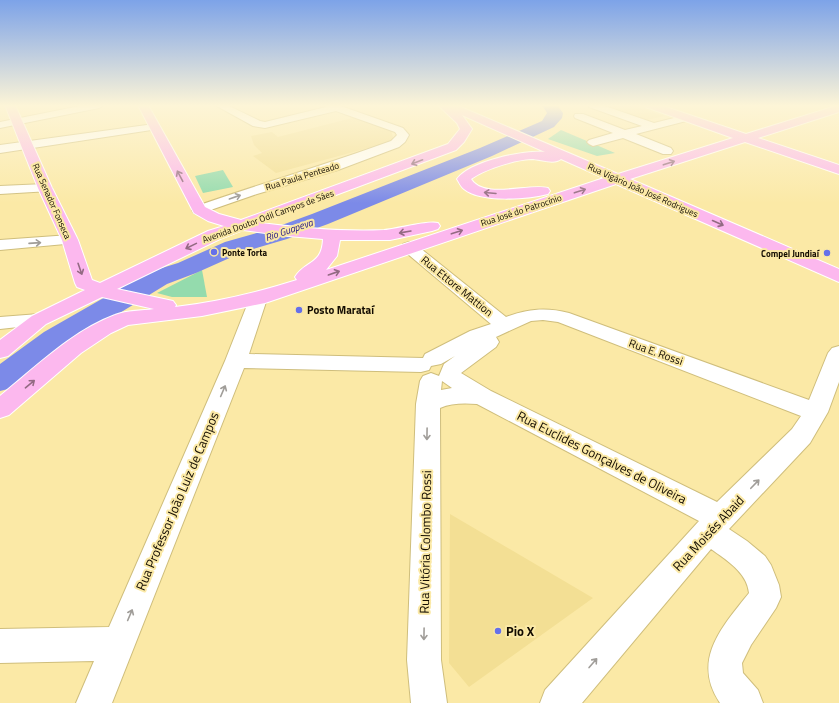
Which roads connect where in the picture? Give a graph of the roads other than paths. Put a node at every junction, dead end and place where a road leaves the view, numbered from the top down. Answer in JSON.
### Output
{"nodes":[{"id":1,"x":25,"y":138,"type":"edge"},
{"id":2,"x":76,"y":138,"type":"edge"},
{"id":3,"x":160,"y":138,"type":"edge"},
{"id":4,"x":402,"y":138,"type":"edge"},
{"id":5,"x":461,"y":138,"type":"edge"},
{"id":6,"x":525,"y":138,"type":"edge"},
{"id":7,"x":609,"y":138,"type":"edge"},
{"id":8,"x":633,"y":138,"type":"edge"},
{"id":9,"x":746,"y":138,"type":"joint"},
{"id":10,"x":593,"y":142,"type":"dead end"},
{"id":11,"x":688,"y":143,"type":"dead end"},
{"id":12,"x":28,"y":145,"type":"junction"},
{"id":13,"x":0,"y":149,"type":"edge"},
{"id":14,"x":667,"y":150,"type":"junction"},
{"id":15,"x":640,"y":158,"type":"dead end"},
{"id":16,"x":613,"y":169,"type":"junction"},
{"id":17,"x":839,"y":170,"type":"edge"},
{"id":18,"x":45,"y":188,"type":"junction"},
{"id":19,"x":0,"y":190,"type":"edge"},
{"id":20,"x":543,"y":191,"type":"junction"},
{"id":21,"x":199,"y":210,"type":"junction"},
{"id":22,"x":246,"y":226,"type":"junction"},
{"id":23,"x":330,"y":235,"type":"junction"},
{"id":24,"x":70,"y":240,"type":"junction"},
{"id":25,"x":0,"y":245,"type":"edge"},
{"id":26,"x":409,"y":247,"type":"junction"},
{"id":27,"x":839,"y":276,"type":"edge"},
{"id":28,"x":104,"y":292,"type":"junction"},
{"id":29,"x":271,"y":295,"type":"junction"},
{"id":30,"x":202,"y":310,"type":"junction"},
{"id":31,"x":39,"y":320,"type":"junction"},
{"id":32,"x":0,"y":323,"type":"edge"},
{"id":33,"x":500,"y":328,"type":"junction"},
{"id":34,"x":0,"y":351,"type":"edge"},
{"id":35,"x":839,"y":353,"type":"edge"},
{"id":36,"x":236,"y":361,"type":"junction"},
{"id":37,"x":436,"y":376,"type":"junction"},
{"id":38,"x":483,"y":397,"type":"junction"},
{"id":39,"x":0,"y":408,"type":"edge"},
{"id":40,"x":816,"y":412,"type":"junction"},
{"id":41,"x":715,"y":524,"type":"junction"},
{"id":42,"x":118,"y":644,"type":"junction"},
{"id":43,"x":0,"y":646,"type":"edge"},
{"id":44,"x":567,"y":699,"type":"edge"},
{"id":45,"x":94,"y":703,"type":"edge"},
{"id":46,"x":430,"y":703,"type":"edge"},
{"id":47,"x":745,"y":703,"type":"edge"}],
"edges":[{"from":1,"to":12,"type":"main road","name":"Rua Senador Fonseca"},
{"from":2,"to":12,"type":"street"},
{"from":21,"to":3,"type":"main road","one_way":true},
{"from":21,"to":4,"type":"street","name":"Rua Paula Penteado","one_way":true},
{"from":5,"to":22,"type":"main road","name":"Avenida Doutor Odil Campos de Sáes","one_way":true},
{"from":6,"to":16,"type":"main road","name":"Rua Vigário João José Rodrigues"},
{"from":7,"to":10,"type":"street"},
{"from":8,"to":14,"type":"street"},
{"from":16,"to":9,"type":"main road","one_way":true},
{"from":9,"to":17,"type":"main road"},
{"from":11,"to":14,"type":"main road"},
{"from":12,"to":13,"type":"street"},
{"from":12,"to":18,"type":"main road","name":"Rua Senador Fonseca"},
{"from":14,"to":15,"type":"main road"},
{"from":16,"to":20,"type":"main road","name":"Rua José do Patrocínio"},
{"from":20,"to":16,"type":"main road","one_way":true},
{"from":26,"to":16,"type":"main road","name":"Rua José do Patrocínio","one_way":true},
{"from":16,"to":27,"type":"main road","name":"Rua Vigário João José Rodrigues","one_way":true},
{"from":18,"to":19,"type":"street"},
{"from":18,"to":24,"type":"main road","name":"Rua Senador Fonseca"},
{"from":20,"to":23,"type":"main road","name":"Rua José do Patrocínio","one_way":true},
{"from":21,"to":22,"type":"main road"},
{"from":22,"to":23,"type":"main road","name":"Rua José do Patrocínio"},
{"from":22,"to":28,"type":"main road","name":"Avenida Doutor Odil Campos de Sáes","one_way":true},
{"from":23,"to":29,"type":"main road"},
{"from":25,"to":24,"type":"street","one_way":true},
{"from":24,"to":28,"type":"main road","name":"Rua Senador Fonseca","one_way":true},
{"from":29,"to":26,"type":"main road","name":"Rua José do Patrocínio","one_way":true},
{"from":26,"to":33,"type":"street","name":"Rua Ettore Mattion"},
{"from":28,"to":30,"type":"main road","name":"Rua Senador Fonseca"},
{"from":28,"to":31,"type":"main road","name":"Avenida Doutor Odil Campos de Sáes"},
{"from":29,"to":30,"type":"main road","name":"Rua José do Patrocínio"},
{"from":29,"to":36,"type":"street","name":"Rua Professor João Luiz de Campos"},
{"from":39,"to":30,"type":"main road","one_way":true},
{"from":31,"to":32,"type":"street"},
{"from":31,"to":34,"type":"main road","name":"Avenida Doutor Odil Campos de Sáes"},
{"from":33,"to":37,"type":"street"},
{"from":33,"to":40,"type":"street","name":"Rua E. Rossi"},
{"from":35,"to":40,"type":"street","name":"Rua Moisés Abaid"},
{"from":36,"to":37,"type":"street","name":"Rua Euclides Gonçalves de Oliveira"},
{"from":42,"to":36,"type":"street","name":"Rua Professor João Luiz de Campos","one_way":true},
{"from":37,"to":38,"type":"street","name":"Rua Euclides Gonçalves de Oliveira"},
{"from":37,"to":38,"type":"street","name":"Rua Euclides Gonçalves de Oliveira"},
{"from":37,"to":46,"type":"street","name":"Rua Vitória Colombo Rossi","one_way":true},
{"from":38,"to":41,"type":"street","name":"Rua Euclides Gonçalves de Oliveira"},
{"from":41,"to":40,"type":"street","name":"Rua Moisés Abaid","one_way":true},
{"from":44,"to":41,"type":"street","name":"Rua Moisés Abaid","one_way":true},
{"from":41,"to":47,"type":"street","name":"Rua Euclides Gonçalves de Oliveira"},
{"from":42,"to":43,"type":"street"},
{"from":42,"to":45,"type":"street","name":"Rua Professor João Luiz de Campos"}]}
